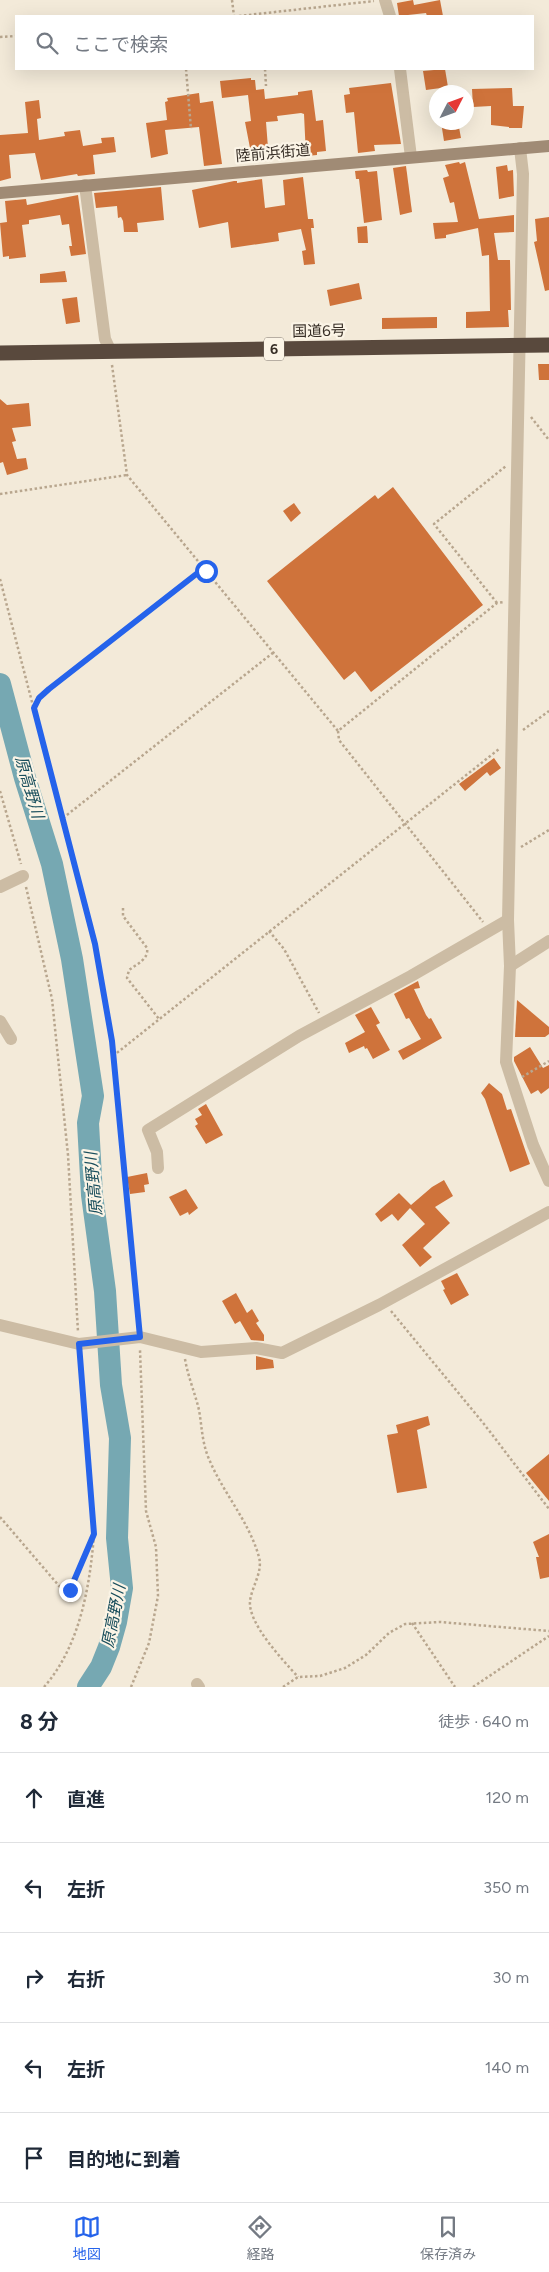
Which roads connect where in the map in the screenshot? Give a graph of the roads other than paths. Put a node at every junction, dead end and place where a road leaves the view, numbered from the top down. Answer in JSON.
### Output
{"nodes":[{"id":1,"x":385,"y":0,"type":"edge"},
{"id":2,"x":390,"y":15,"type":"edge"},
{"id":3,"x":400,"y":70,"type":"edge"},
{"id":4,"x":549,"y":146,"type":"edge"},
{"id":5,"x":520,"y":148,"type":"junction"},
{"id":6,"x":411,"y":158,"type":"junction"},
{"id":7,"x":85,"y":185,"type":"junction"},
{"id":8,"x":0,"y":193,"type":"edge"},
{"id":9,"x":549,"y":345,"type":"edge"},
{"id":10,"x":520,"y":346,"type":"junction"},
{"id":11,"x":111,"y":352,"type":"junction"},
{"id":12,"x":0,"y":353,"type":"edge"},
{"id":13,"x":23,"y":876,"type":"road end"},
{"id":14,"x":0,"y":887,"type":"edge"},
{"id":15,"x":508,"y":920,"type":"junction"},
{"id":16,"x":549,"y":941,"type":"edge"},
{"id":17,"x":510,"y":966,"type":"junction"},
{"id":18,"x":0,"y":1021,"type":"edge"},
{"id":19,"x":11,"y":1039,"type":"dead end"},
{"id":20,"x":158,"y":1168,"type":"dead end"},
{"id":21,"x":549,"y":1181,"type":"edge"},
{"id":22,"x":549,"y":1212,"type":"edge"},
{"id":23,"x":0,"y":1325,"type":"edge"}],
"edges":[{"from":1,"to":2,"type":"street"},
{"from":3,"to":6,"type":"street"},
{"from":4,"to":5,"type":"street","name":"陸前浜街道"},
{"from":5,"to":6,"type":"street","name":"陸前浜街道"},
{"from":5,"to":10,"type":"street"},
{"from":6,"to":7,"type":"street","name":"陸前浜街道"},
{"from":7,"to":8,"type":"street","name":"陸前浜街道"},
{"from":7,"to":11,"type":"street"},
{"from":9,"to":10,"type":"highway","name":"国道6号","number":"6"},
{"from":10,"to":11,"type":"highway","name":"国道6号","number":"6"},
{"from":10,"to":15,"type":"street"},
{"from":11,"to":12,"type":"highway","name":"国道6号","number":"6"},
{"from":13,"to":14,"type":"street"},
{"from":15,"to":17,"type":"street"},
{"from":15,"to":20,"type":"street"},
{"from":16,"to":17,"type":"street"},
{"from":17,"to":21,"type":"street"},
{"from":18,"to":19,"type":"street"},
{"from":22,"to":23,"type":"street"}]}
